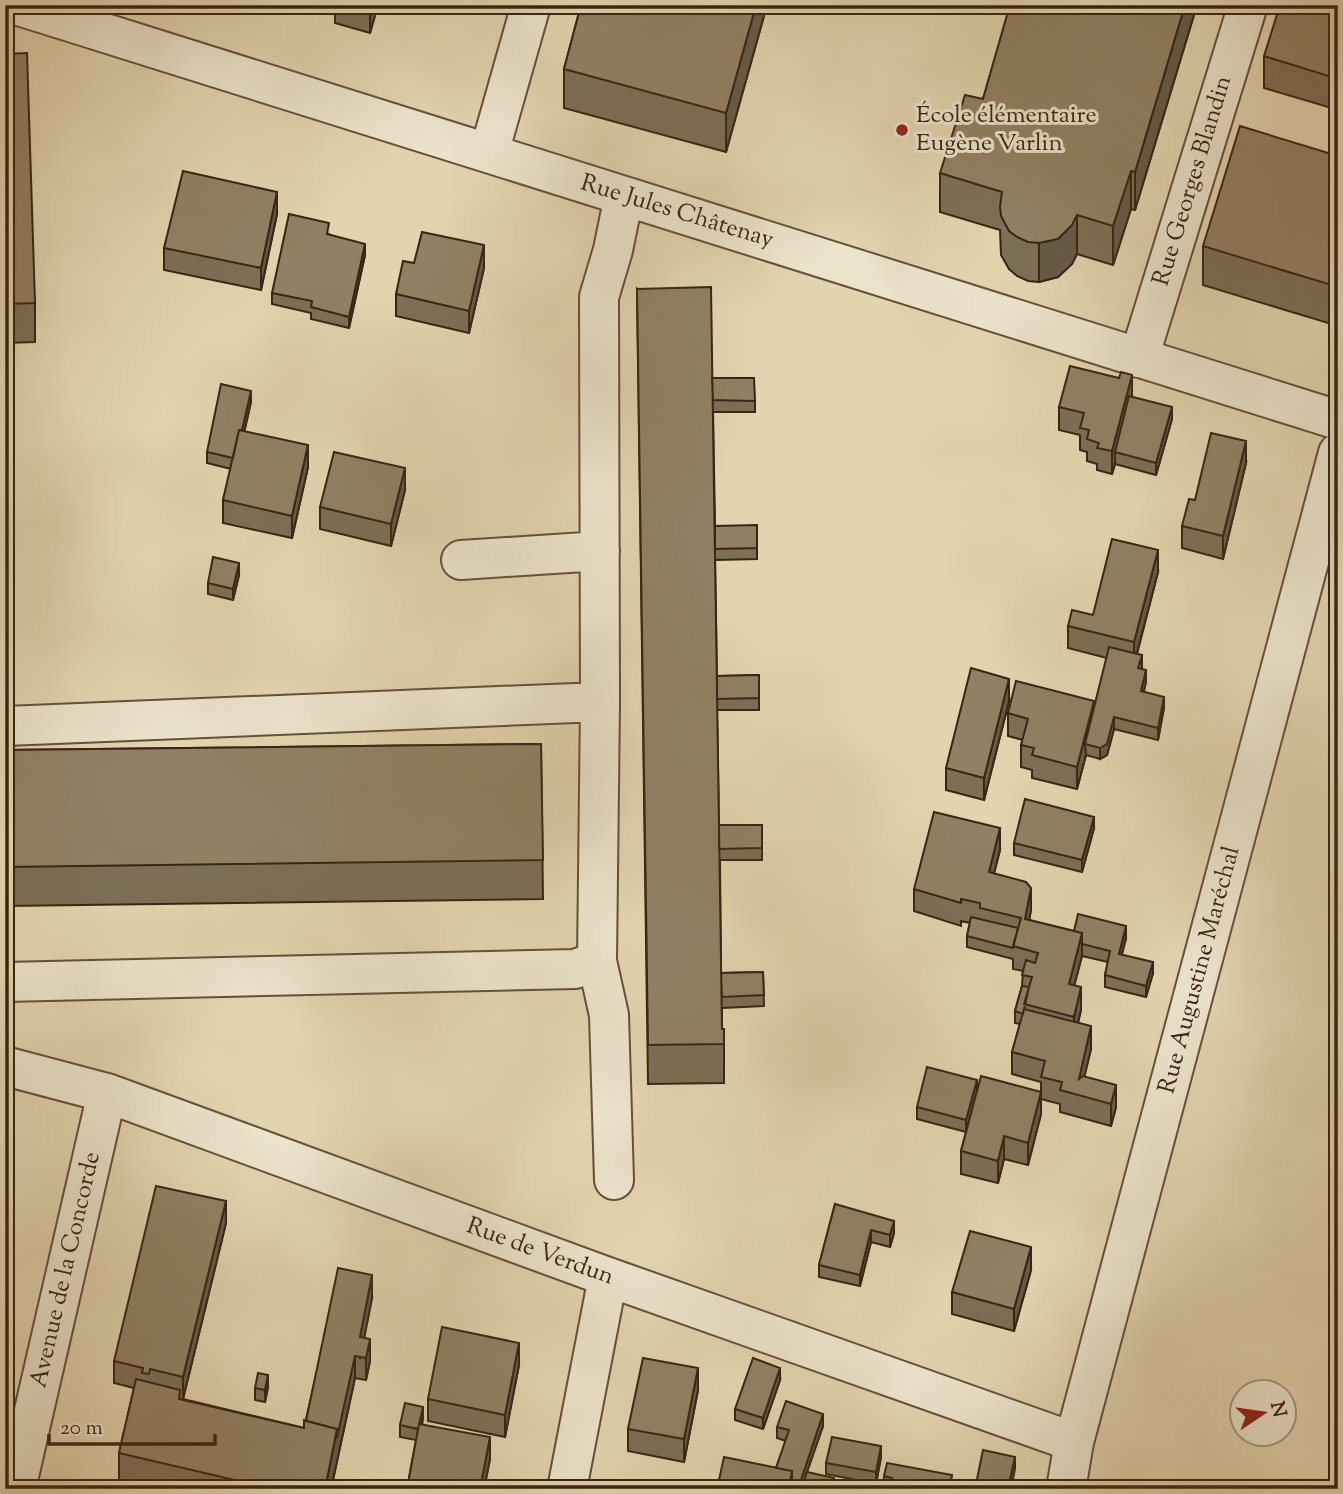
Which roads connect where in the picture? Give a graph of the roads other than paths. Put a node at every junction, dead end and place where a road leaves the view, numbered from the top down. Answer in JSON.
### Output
{"nodes":[{"id":1,"x":16,"y":5,"type":"edge"},
{"id":2,"x":531,"y":5,"type":"edge"},
{"id":3,"x":1248,"y":5,"type":"edge"},
{"id":4,"x":489,"y":153,"type":"junction"},
{"id":5,"x":624,"y":196,"type":"junction"},
{"id":6,"x":1139,"y":358,"type":"junction"},
{"id":7,"x":1338,"y":419,"type":"edge"},
{"id":8,"x":1338,"y":453,"type":"edge"},
{"id":9,"x":600,"y":551,"type":"junction"},
{"id":10,"x":461,"y":560,"type":"dead end"},
{"id":11,"x":600,"y":702,"type":"junction"},
{"id":12,"x":5,"y":726,"type":"edge"},
{"id":13,"x":597,"y":961,"type":"junction"},
{"id":14,"x":5,"y":982,"type":"edge"},
{"id":15,"x":5,"y":1066,"type":"edge"},
{"id":16,"x":107,"y":1093,"type":"junction"},
{"id":17,"x":614,"y":1180,"type":"dead end"},
{"id":18,"x":608,"y":1278,"type":"junction"},
{"id":19,"x":1074,"y":1442,"type":"junction"},
{"id":20,"x":16,"y":1489,"type":"edge"},
{"id":21,"x":568,"y":1489,"type":"edge"},
{"id":22,"x":1066,"y":1489,"type":"edge"}],
"edges":[{"from":1,"to":4,"type":"street","name":"Rue Jules Châtenay"},
{"from":2,"to":4,"type":"street"},
{"from":3,"to":6,"type":"street","name":"Rue Georges Blandin"},
{"from":4,"to":5,"type":"street","name":"Rue Jules Châtenay"},
{"from":5,"to":6,"type":"street","name":"Rue Jules Châtenay"},
{"from":5,"to":9,"type":"street"},
{"from":6,"to":7,"type":"street","name":"Rue Jules Châtenay"},
{"from":8,"to":19,"type":"street","name":"Rue Augustine Maréchal"},
{"from":9,"to":10,"type":"street"},
{"from":9,"to":11,"type":"street"},
{"from":11,"to":12,"type":"street"},
{"from":11,"to":13,"type":"street"},
{"from":13,"to":14,"type":"street"},
{"from":13,"to":17,"type":"street"},
{"from":15,"to":16,"type":"street","name":"Rue de Verdun"},
{"from":16,"to":18,"type":"street","name":"Rue de Verdun"},
{"from":16,"to":20,"type":"street","name":"Avenue de la Concorde"},
{"from":18,"to":19,"type":"street","name":"Rue de Verdun"},
{"from":18,"to":21,"type":"street"},
{"from":19,"to":22,"type":"street","name":"Rue Augustine Maréchal"}]}
